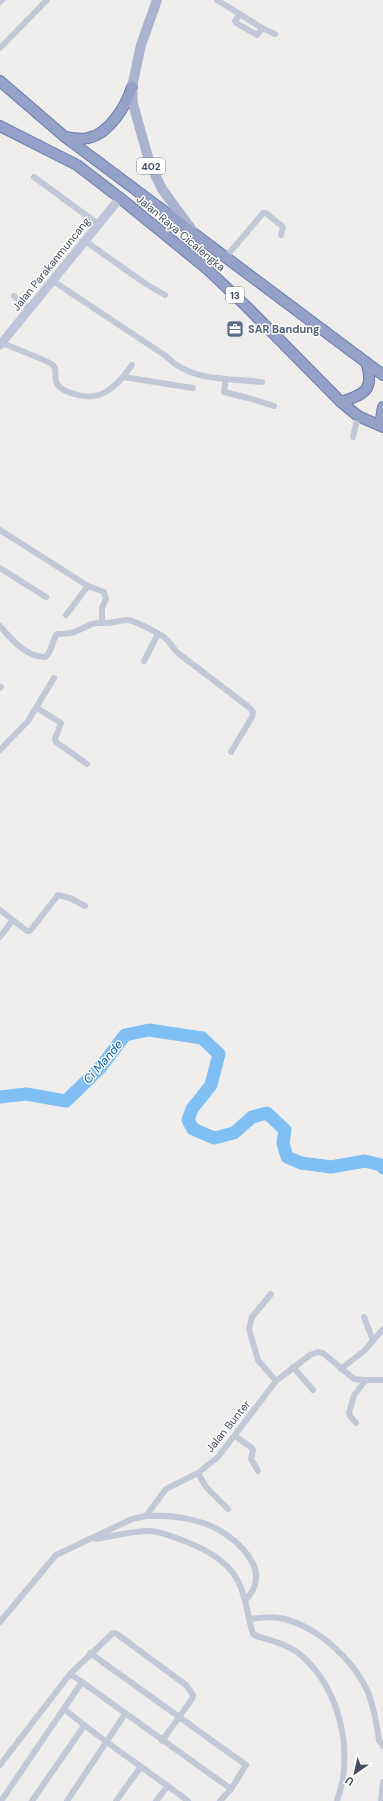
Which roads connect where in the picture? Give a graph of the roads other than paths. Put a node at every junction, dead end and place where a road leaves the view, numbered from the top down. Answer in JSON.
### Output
{"nodes":[{"id":1,"x":47,"y":0,"type":"edge"},
{"id":2,"x":157,"y":0,"type":"edge"},
{"id":3,"x":217,"y":0,"type":"edge"},
{"id":4,"x":240,"y":14,"type":"junction"},
{"id":5,"x":262,"y":28,"type":"junction"},
{"id":6,"x":276,"y":34,"type":"dead end"},
{"id":7,"x":2,"y":40,"type":"edge"},
{"id":8,"x":0,"y":48,"type":"edge"},
{"id":9,"x":0,"y":81,"type":"edge"},
{"id":10,"x":132,"y":87,"type":"junction"},
{"id":11,"x":0,"y":126,"type":"edge"},
{"id":12,"x":65,"y":137,"type":"junction"},
{"id":13,"x":34,"y":178,"type":"dead end"},
{"id":14,"x":120,"y":198,"type":"junction"},
{"id":15,"x":98,"y":224,"type":"junction"},
{"id":16,"x":196,"y":235,"type":"junction"},
{"id":17,"x":281,"y":235,"type":"dead end"},
{"id":18,"x":86,"y":241,"type":"junction"},
{"id":19,"x":226,"y":258,"type":"junction"},
{"id":20,"x":53,"y":281,"type":"junction"},
{"id":21,"x":165,"y":295,"type":"dead end"},
{"id":22,"x":14,"y":296,"type":"dead end"},
{"id":23,"x":30,"y":309,"type":"junction"},
{"id":24,"x":1,"y":344,"type":"edge"},
{"id":25,"x":366,"y":362,"type":"junction"},
{"id":26,"x":132,"y":364,"type":"dead end"},
{"id":27,"x":383,"y":375,"type":"edge"},
{"id":28,"x":123,"y":377,"type":"junction"},
{"id":29,"x":226,"y":379,"type":"junction"},
{"id":30,"x":262,"y":382,"type":"dead end"},
{"id":31,"x":193,"y":388,"type":"dead end"},
{"id":32,"x":340,"y":402,"type":"junction"},
{"id":33,"x":274,"y":406,"type":"dead end"},
{"id":34,"x":383,"y":407,"type":"edge"},
{"id":35,"x":358,"y":416,"type":"junction"},
{"id":36,"x":381,"y":426,"type":"edge"},
{"id":37,"x":353,"y":438,"type":"dead end"},
{"id":38,"x":0,"y":530,"type":"edge"},
{"id":39,"x":0,"y":568,"type":"edge"},
{"id":40,"x":88,"y":586,"type":"junction"},
{"id":41,"x":46,"y":597,"type":"dead end"},
{"id":42,"x":66,"y":615,"type":"dead end"},
{"id":43,"x":102,"y":624,"type":"junction"},
{"id":44,"x":0,"y":626,"type":"edge"},
{"id":45,"x":158,"y":634,"type":"junction"},
{"id":46,"x":144,"y":661,"type":"dead end"},
{"id":47,"x":54,"y":678,"type":"dead end"},
{"id":48,"x":37,"y":708,"type":"junction"},
{"id":49,"x":0,"y":750,"type":"edge"},
{"id":50,"x":231,"y":752,"type":"dead end"},
{"id":51,"x":87,"y":764,"type":"dead end"},
{"id":52,"x":85,"y":906,"type":"dead end"},
{"id":53,"x":0,"y":910,"type":"edge"},
{"id":54,"x":12,"y":920,"type":"junction"},
{"id":55,"x":0,"y":937,"type":"edge"},
{"id":56,"x":271,"y":1294,"type":"dead end"},
{"id":57,"x":364,"y":1317,"type":"dead end"},
{"id":58,"x":383,"y":1329,"type":"edge"},
{"id":59,"x":373,"y":1341,"type":"junction"},
{"id":60,"x":294,"y":1366,"type":"junction"},
{"id":61,"x":341,"y":1369,"type":"junction"},
{"id":62,"x":366,"y":1380,"type":"junction"},
{"id":63,"x":383,"y":1380,"type":"edge"},
{"id":64,"x":276,"y":1381,"type":"junction"},
{"id":65,"x":313,"y":1390,"type":"dead end"},
{"id":66,"x":356,"y":1423,"type":"dead end"},
{"id":67,"x":235,"y":1436,"type":"junction"},
{"id":68,"x":258,"y":1470,"type":"dead end"},
{"id":69,"x":198,"y":1473,"type":"junction"},
{"id":70,"x":228,"y":1509,"type":"dead end"},
{"id":71,"x":146,"y":1516,"type":"junction"},
{"id":72,"x":88,"y":1540,"type":"junction"},
{"id":73,"x":246,"y":1600,"type":"junction"},
{"id":74,"x":249,"y":1619,"type":"junction"},
{"id":75,"x":0,"y":1622,"type":"edge"},
{"id":76,"x":90,"y":1653,"type":"junction"},
{"id":77,"x":70,"y":1674,"type":"junction"},
{"id":78,"x":82,"y":1682,"type":"junction"},
{"id":79,"x":64,"y":1709,"type":"junction"},
{"id":80,"x":125,"y":1714,"type":"junction"},
{"id":81,"x":180,"y":1717,"type":"junction"},
{"id":82,"x":84,"y":1726,"type":"junction"},
{"id":83,"x":162,"y":1741,"type":"junction"},
{"id":84,"x":106,"y":1742,"type":"junction"},
{"id":85,"x":383,"y":1746,"type":"edge"},
{"id":86,"x":0,"y":1765,"type":"edge"},
{"id":87,"x":140,"y":1768,"type":"junction"},
{"id":88,"x":383,"y":1782,"type":"edge"},
{"id":89,"x":167,"y":1787,"type":"junction"},
{"id":90,"x":231,"y":1789,"type":"junction"},
{"id":91,"x":180,"y":1799,"type":"edge"},
{"id":92,"x":2,"y":1801,"type":"edge"},
{"id":93,"x":32,"y":1801,"type":"edge"},
{"id":94,"x":67,"y":1801,"type":"edge"},
{"id":95,"x":116,"y":1801,"type":"edge"},
{"id":96,"x":156,"y":1801,"type":"edge"},
{"id":97,"x":188,"y":1801,"type":"edge"},
{"id":98,"x":220,"y":1801,"type":"edge"},
{"id":99,"x":337,"y":1801,"type":"edge"},
{"id":100,"x":381,"y":1801,"type":"edge"}],
"edges":[{"from":1,"to":7,"type":"street"},
{"from":2,"to":10,"type":"main road","number":"402"},
{"from":3,"to":4,"type":"street"},
{"from":4,"to":5,"type":"street"},
{"from":4,"to":5,"type":"street"},
{"from":5,"to":6,"type":"street"},
{"from":7,"to":8,"type":"street"},
{"from":9,"to":12,"type":"highway","name":"Jalan Raya Cicalengka","number":"13"},
{"from":10,"to":12,"type":"highway","number":"402"},
{"from":10,"to":16,"type":"main road","number":"402"},
{"from":11,"to":14,"type":"highway","name":"Jalan Raya Cicalengka","number":"13"},
{"from":12,"to":16,"type":"highway","name":"Jalan Raya Cicalengka","number":"13"},
{"from":13,"to":15,"type":"street"},
{"from":14,"to":15,"type":"main road","name":"Jalan Parakanmuncang"},
{"from":14,"to":32,"type":"highway","name":"Jalan Raya Cicalengka","number":"13"},
{"from":15,"to":18,"type":"main road","name":"Jalan Parakanmuncang"},
{"from":16,"to":19,"type":"highway","name":"Jalan Raya Cicalengka","number":"13"},
{"from":17,"to":19,"type":"street"},
{"from":18,"to":20,"type":"main road","name":"Jalan Parakanmuncang"},
{"from":18,"to":21,"type":"street"},
{"from":19,"to":25,"type":"highway","name":"Jalan Raya Cicalengka","number":"13"},
{"from":20,"to":23,"type":"main road","name":"Jalan Parakanmuncang"},
{"from":20,"to":29,"type":"street"},
{"from":22,"to":23,"type":"street"},
{"from":23,"to":24,"type":"main road","name":"Jalan Parakanmuncang"},
{"from":24,"to":28,"type":"street"},
{"from":25,"to":27,"type":"highway","name":"Jalan Raya Cicalengka","number":"13"},
{"from":25,"to":32,"type":"highway"},
{"from":26,"to":28,"type":"street"},
{"from":28,"to":31,"type":"street"},
{"from":29,"to":30,"type":"street"},
{"from":29,"to":33,"type":"street"},
{"from":32,"to":35,"type":"highway","name":"Jalan Raya Cicalengka","number":"13"},
{"from":34,"to":36,"type":"highway"},
{"from":35,"to":36,"type":"highway","name":"Jalan Raya Cicalengka","number":"13"},
{"from":35,"to":37,"type":"street"},
{"from":38,"to":40,"type":"street"},
{"from":39,"to":41,"type":"street"},
{"from":40,"to":42,"type":"street"},
{"from":40,"to":43,"type":"street"},
{"from":43,"to":44,"type":"street"},
{"from":43,"to":45,"type":"street"},
{"from":45,"to":46,"type":"street"},
{"from":45,"to":50,"type":"street"},
{"from":47,"to":48,"type":"street"},
{"from":48,"to":49,"type":"street"},
{"from":48,"to":51,"type":"street"},
{"from":52,"to":54,"type":"street"},
{"from":53,"to":54,"type":"street"},
{"from":54,"to":55,"type":"street"},
{"from":56,"to":64,"type":"street"},
{"from":57,"to":59,"type":"street"},
{"from":58,"to":59,"type":"street"},
{"from":59,"to":61,"type":"street"},
{"from":60,"to":61,"type":"street","name":"Jalan Bunter"},
{"from":60,"to":64,"type":"street","name":"Jalan Bunter"},
{"from":60,"to":65,"type":"street"},
{"from":61,"to":62,"type":"street","name":"Jalan Bunter"},
{"from":62,"to":63,"type":"street","name":"Jalan Bunter"},
{"from":62,"to":66,"type":"street"},
{"from":64,"to":67,"type":"street","name":"Jalan Bunter"},
{"from":67,"to":68,"type":"street"},
{"from":67,"to":69,"type":"street","name":"Jalan Bunter"},
{"from":69,"to":70,"type":"street"},
{"from":69,"to":71,"type":"street","name":"Jalan Bunter"},
{"from":71,"to":72,"type":"street"},
{"from":71,"to":73,"type":"street"},
{"from":72,"to":73,"type":"street"},
{"from":72,"to":75,"type":"street"},
{"from":73,"to":74,"type":"street"},
{"from":74,"to":85,"type":"street"},
{"from":74,"to":99,"type":"street"},
{"from":76,"to":77,"type":"street"},
{"from":76,"to":81,"type":"street"},
{"from":76,"to":81,"type":"street"},
{"from":77,"to":78,"type":"street"},
{"from":77,"to":86,"type":"street"},
{"from":78,"to":79,"type":"street"},
{"from":78,"to":80,"type":"street"},
{"from":79,"to":82,"type":"street"},
{"from":79,"to":92,"type":"street"},
{"from":80,"to":83,"type":"street"},
{"from":80,"to":84,"type":"street"},
{"from":81,"to":83,"type":"street"},
{"from":81,"to":90,"type":"street"},
{"from":82,"to":84,"type":"street"},
{"from":82,"to":93,"type":"street"},
{"from":83,"to":90,"type":"street"},
{"from":84,"to":87,"type":"street"},
{"from":84,"to":94,"type":"street"},
{"from":87,"to":89,"type":"street"},
{"from":87,"to":95,"type":"street"},
{"from":88,"to":100,"type":"street"},
{"from":89,"to":91,"type":"street"},
{"from":89,"to":96,"type":"street"},
{"from":90,"to":98,"type":"street"},
{"from":91,"to":97,"type":"street"}]}
